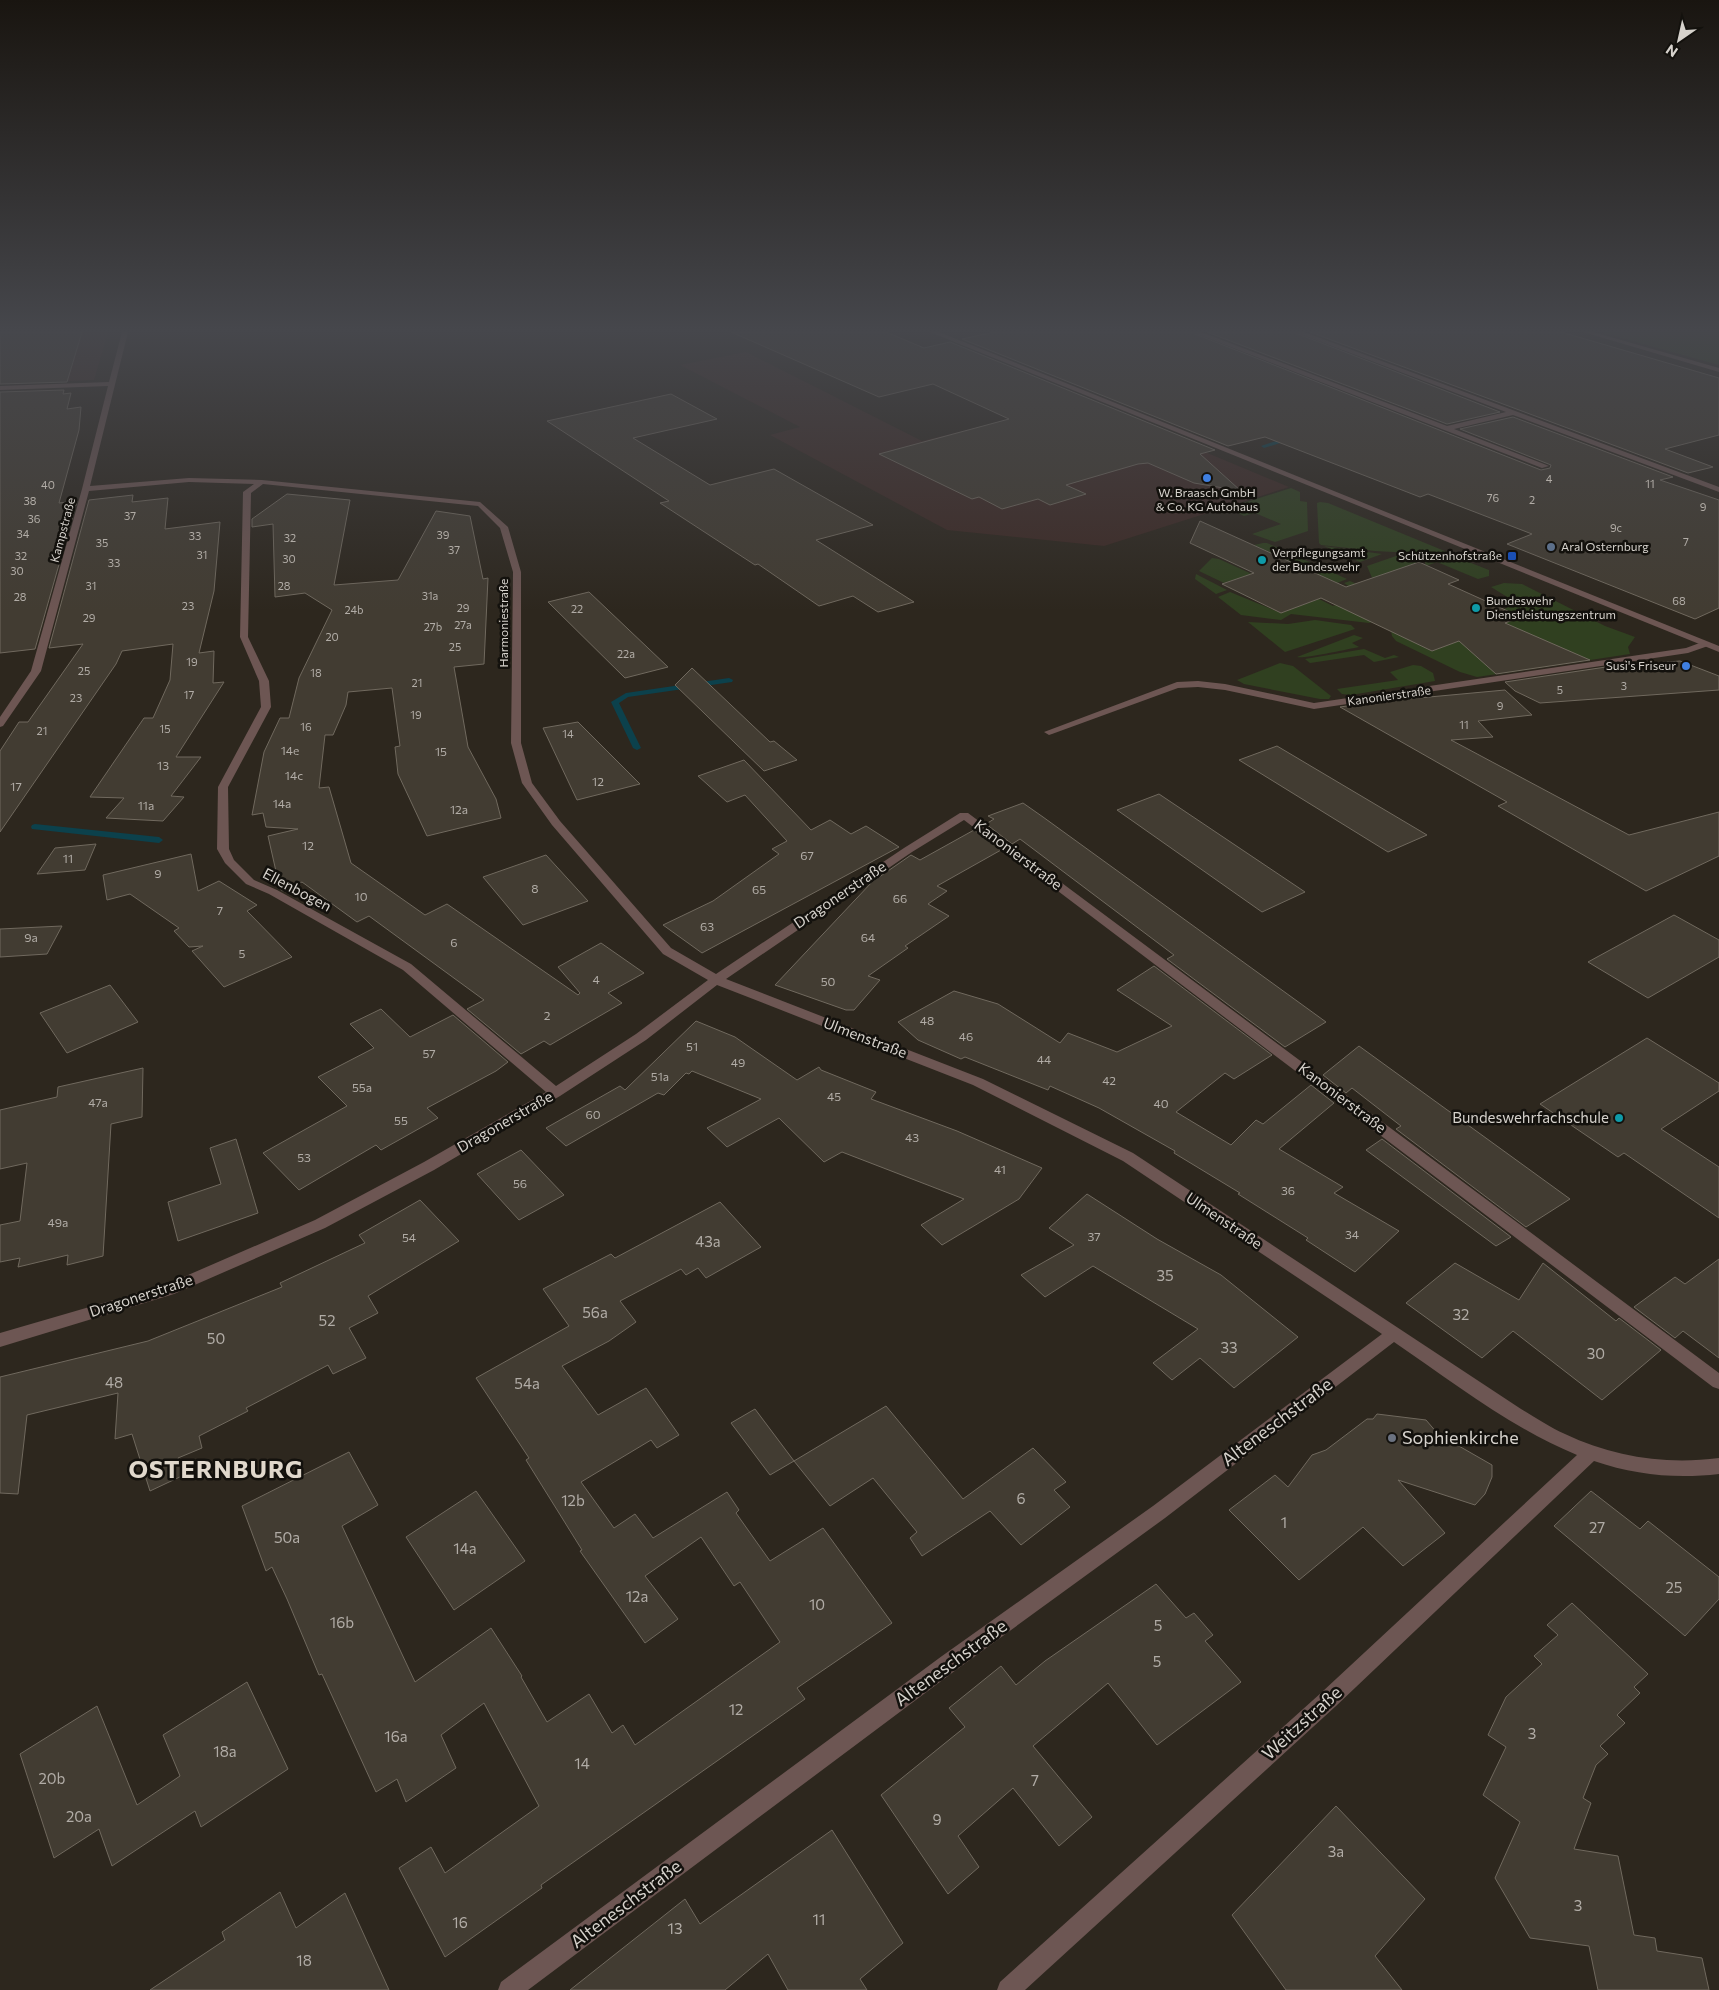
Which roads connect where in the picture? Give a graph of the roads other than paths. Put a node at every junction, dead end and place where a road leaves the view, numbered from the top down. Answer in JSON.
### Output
{"nodes":[{"id":1,"x":102,"y":425,"type":"edge"},
{"id":2,"x":1161,"y":425,"type":"edge"},
{"id":3,"x":1440,"y":425,"type":"edge"},
{"id":4,"x":1461,"y":425,"type":"edge"},
{"id":5,"x":1543,"y":425,"type":"edge"},
{"id":6,"x":1448,"y":428,"type":"junction"},
{"id":7,"x":1545,"y":466,"type":"dead end"},
{"id":8,"x":262,"y":482,"type":"junction"},
{"id":9,"x":86,"y":489,"type":"junction"},
{"id":10,"x":1719,"y":490,"type":"edge"},
{"id":11,"x":1705,"y":644,"type":"junction"},
{"id":12,"x":1719,"y":650,"type":"edge"},
{"id":13,"x":0,"y":724,"type":"edge"},
{"id":14,"x":1049,"y":732,"type":"dead end"},
{"id":15,"x":964,"y":815,"type":"joint"},
{"id":16,"x":716,"y":980,"type":"junction"},
{"id":17,"x":555,"y":1093,"type":"junction"},
{"id":18,"x":1393,"y":1334,"type":"junction"},
{"id":19,"x":0,"y":1340,"type":"edge"},
{"id":20,"x":1719,"y":1382,"type":"edge"},
{"id":21,"x":1592,"y":1452,"type":"junction"},
{"id":22,"x":1719,"y":1466,"type":"edge"},
{"id":23,"x":509,"y":1990,"type":"edge"},
{"id":24,"x":1008,"y":1990,"type":"edge"}],
"edges":[{"from":1,"to":9,"type":"street","name":"Kampstraße"},
{"from":2,"to":11,"type":"street"},
{"from":3,"to":6,"type":"street"},
{"from":4,"to":6,"type":"street"},
{"from":5,"to":10,"type":"street"},
{"from":6,"to":7,"type":"street"},
{"from":8,"to":9,"type":"street","name":"Harmoniestraße"},
{"from":8,"to":16,"type":"street","name":"Harmoniestraße"},
{"from":8,"to":17,"type":"street","name":"Ellenbogen"},
{"from":9,"to":13,"type":"street","name":"Kampstraße"},
{"from":11,"to":12,"type":"street"},
{"from":11,"to":14,"type":"street","name":"Kanonierstraße"},
{"from":15,"to":16,"type":"street","name":"Dragonerstraße"},
{"from":15,"to":20,"type":"street","name":"Kanonierstraße"},
{"from":16,"to":17,"type":"street","name":"Dragonerstraße"},
{"from":16,"to":18,"type":"street","name":"Ulmenstraße"},
{"from":17,"to":19,"type":"street","name":"Dragonerstraße"},
{"from":18,"to":21,"type":"street","name":"Ulmenstraße"},
{"from":18,"to":23,"type":"street","name":"Alteneschstraße"},
{"from":21,"to":22,"type":"street","name":"Ulmenstraße"},
{"from":21,"to":24,"type":"street","name":"Weitzstraße"}]}
